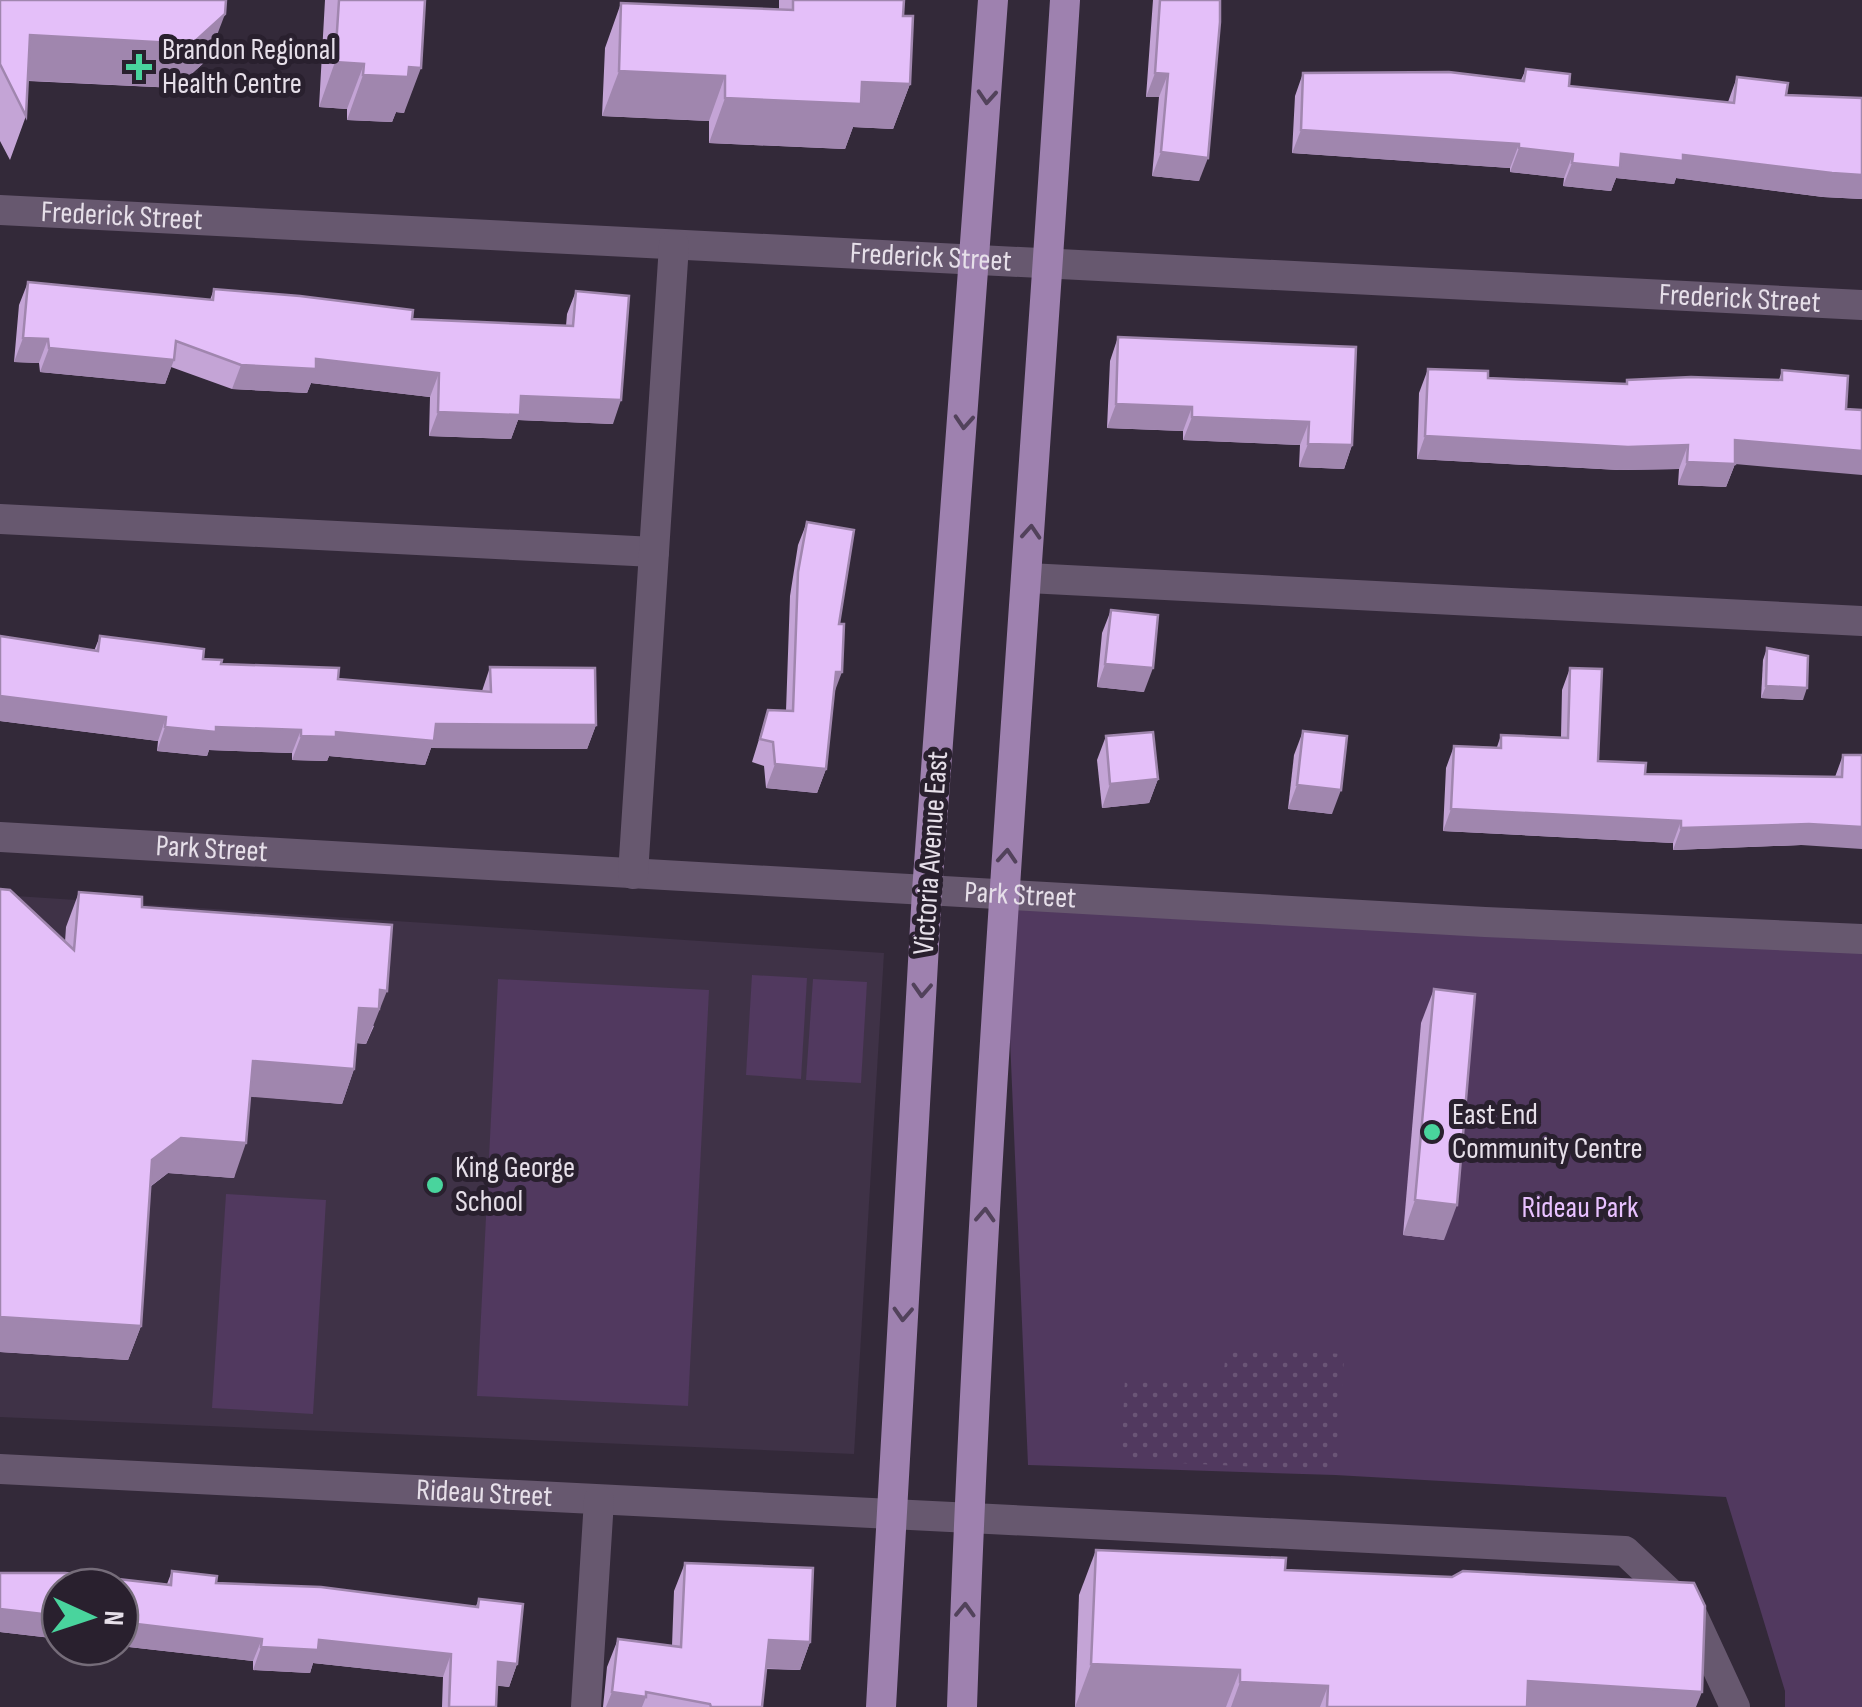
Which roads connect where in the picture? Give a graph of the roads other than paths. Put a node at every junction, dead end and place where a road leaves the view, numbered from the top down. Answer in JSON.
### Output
{"nodes":[{"id":1,"x":992,"y":0,"type":"edge"},
{"id":2,"x":1065,"y":0,"type":"edge"},
{"id":3,"x":0,"y":210,"type":"edge"},
{"id":4,"x":674,"y":245,"type":"junction"},
{"id":5,"x":977,"y":260,"type":"junction"},
{"id":6,"x":1048,"y":263,"type":"junction"},
{"id":7,"x":1862,"y":306,"type":"edge"},
{"id":8,"x":0,"y":519,"type":"edge"},
{"id":9,"x":654,"y":552,"type":"junction"},
{"id":10,"x":1028,"y":578,"type":"junction"},
{"id":11,"x":1862,"y":621,"type":"edge"},
{"id":12,"x":0,"y":837,"type":"edge"},
{"id":13,"x":633,"y":874,"type":"junction"},
{"id":14,"x":927,"y":891,"type":"junction"},
{"id":15,"x":1004,"y":896,"type":"junction"},
{"id":16,"x":1862,"y":939,"type":"edge"},
{"id":17,"x":0,"y":1470,"type":"edge"},
{"id":18,"x":600,"y":1500,"type":"junction"},
{"id":19,"x":891,"y":1514,"type":"junction"},
{"id":20,"x":968,"y":1516,"type":"junction"},
{"id":21,"x":586,"y":1707,"type":"edge"},
{"id":22,"x":881,"y":1707,"type":"edge"},
{"id":23,"x":962,"y":1707,"type":"edge"},
{"id":24,"x":1735,"y":1707,"type":"edge"}],
"edges":[{"from":1,"to":5,"type":"main road","name":"Victoria Avenue East","one_way":true},
{"from":2,"to":6,"type":"main road"},
{"from":3,"to":4,"type":"street","name":"Frederick Street"},
{"from":4,"to":5,"type":"street","name":"Frederick Street"},
{"from":4,"to":9,"type":"street"},
{"from":5,"to":6,"type":"street","name":"Frederick Street"},
{"from":5,"to":14,"type":"main road","name":"Victoria Avenue East","one_way":true},
{"from":6,"to":7,"type":"street","name":"Frederick Street"},
{"from":10,"to":6,"type":"main road","one_way":true},
{"from":8,"to":9,"type":"street"},
{"from":9,"to":13,"type":"street"},
{"from":10,"to":11,"type":"street"},
{"from":15,"to":10,"type":"main road","one_way":true},
{"from":12,"to":13,"type":"street","name":"Park Street"},
{"from":13,"to":14,"type":"street","name":"Park Street"},
{"from":14,"to":15,"type":"street","name":"Park Street"},
{"from":14,"to":19,"type":"main road","name":"Victoria Avenue East","one_way":true},
{"from":15,"to":16,"type":"street","name":"Park Street"},
{"from":20,"to":15,"type":"main road","one_way":true},
{"from":17,"to":18,"type":"street","name":"Rideau Street"},
{"from":18,"to":19,"type":"street","name":"Rideau Street"},
{"from":18,"to":21,"type":"street"},
{"from":19,"to":20,"type":"street","name":"Rideau Street"},
{"from":19,"to":22,"type":"main road","name":"Victoria Avenue East"},
{"from":23,"to":20,"type":"main road","one_way":true},
{"from":20,"to":24,"type":"street","name":"Rideau Street"}]}
